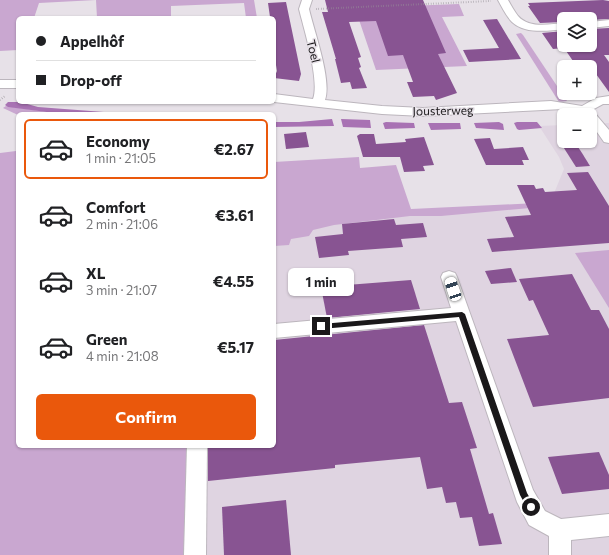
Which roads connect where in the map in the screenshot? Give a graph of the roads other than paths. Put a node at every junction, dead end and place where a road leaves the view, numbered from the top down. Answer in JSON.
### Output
{"nodes":[{"id":1,"x":504,"y":0,"type":"edge"},
{"id":2,"x":305,"y":4,"type":"edge"},
{"id":3,"x":609,"y":23,"type":"edge"},
{"id":4,"x":597,"y":24,"type":"edge"},
{"id":5,"x":557,"y":26,"type":"edge"},
{"id":6,"x":0,"y":84,"type":"edge"},
{"id":7,"x":16,"y":84,"type":"edge"},
{"id":8,"x":276,"y":98,"type":"edge"},
{"id":9,"x":609,"y":100,"type":"edge"},
{"id":10,"x":318,"y":102,"type":"junction"},
{"id":11,"x":576,"y":108,"type":"edge"},
{"id":12,"x":587,"y":108,"type":"edge"},
{"id":13,"x":597,"y":121,"type":"edge"},
{"id":14,"x":609,"y":139,"type":"edge"},
{"id":15,"x":449,"y":277,"type":"dead end"},
{"id":16,"x":462,"y":314,"type":"junction"},
{"id":17,"x":276,"y":331,"type":"edge"},
{"id":18,"x":197,"y":448,"type":"edge"},
{"id":19,"x":609,"y":525,"type":"edge"},
{"id":20,"x":560,"y":530,"type":"junction"},
{"id":21,"x":195,"y":555,"type":"edge"},
{"id":22,"x":560,"y":555,"type":"edge"}],
"edges":[{"from":1,"to":5,"type":"street"},
{"from":2,"to":10,"type":"street","name":"Toel"},
{"from":3,"to":4,"type":"street"},
{"from":6,"to":7,"type":"street"},
{"from":8,"to":10,"type":"street","name":"Jousterweg"},
{"from":9,"to":12,"type":"street"},
{"from":10,"to":11,"type":"street","name":"Jousterweg"},
{"from":13,"to":14,"type":"street"},
{"from":15,"to":16,"type":"street"},
{"from":16,"to":17,"type":"street"},
{"from":16,"to":20,"type":"street"},
{"from":18,"to":21,"type":"street"},
{"from":19,"to":20,"type":"street"},
{"from":20,"to":22,"type":"street"}]}
